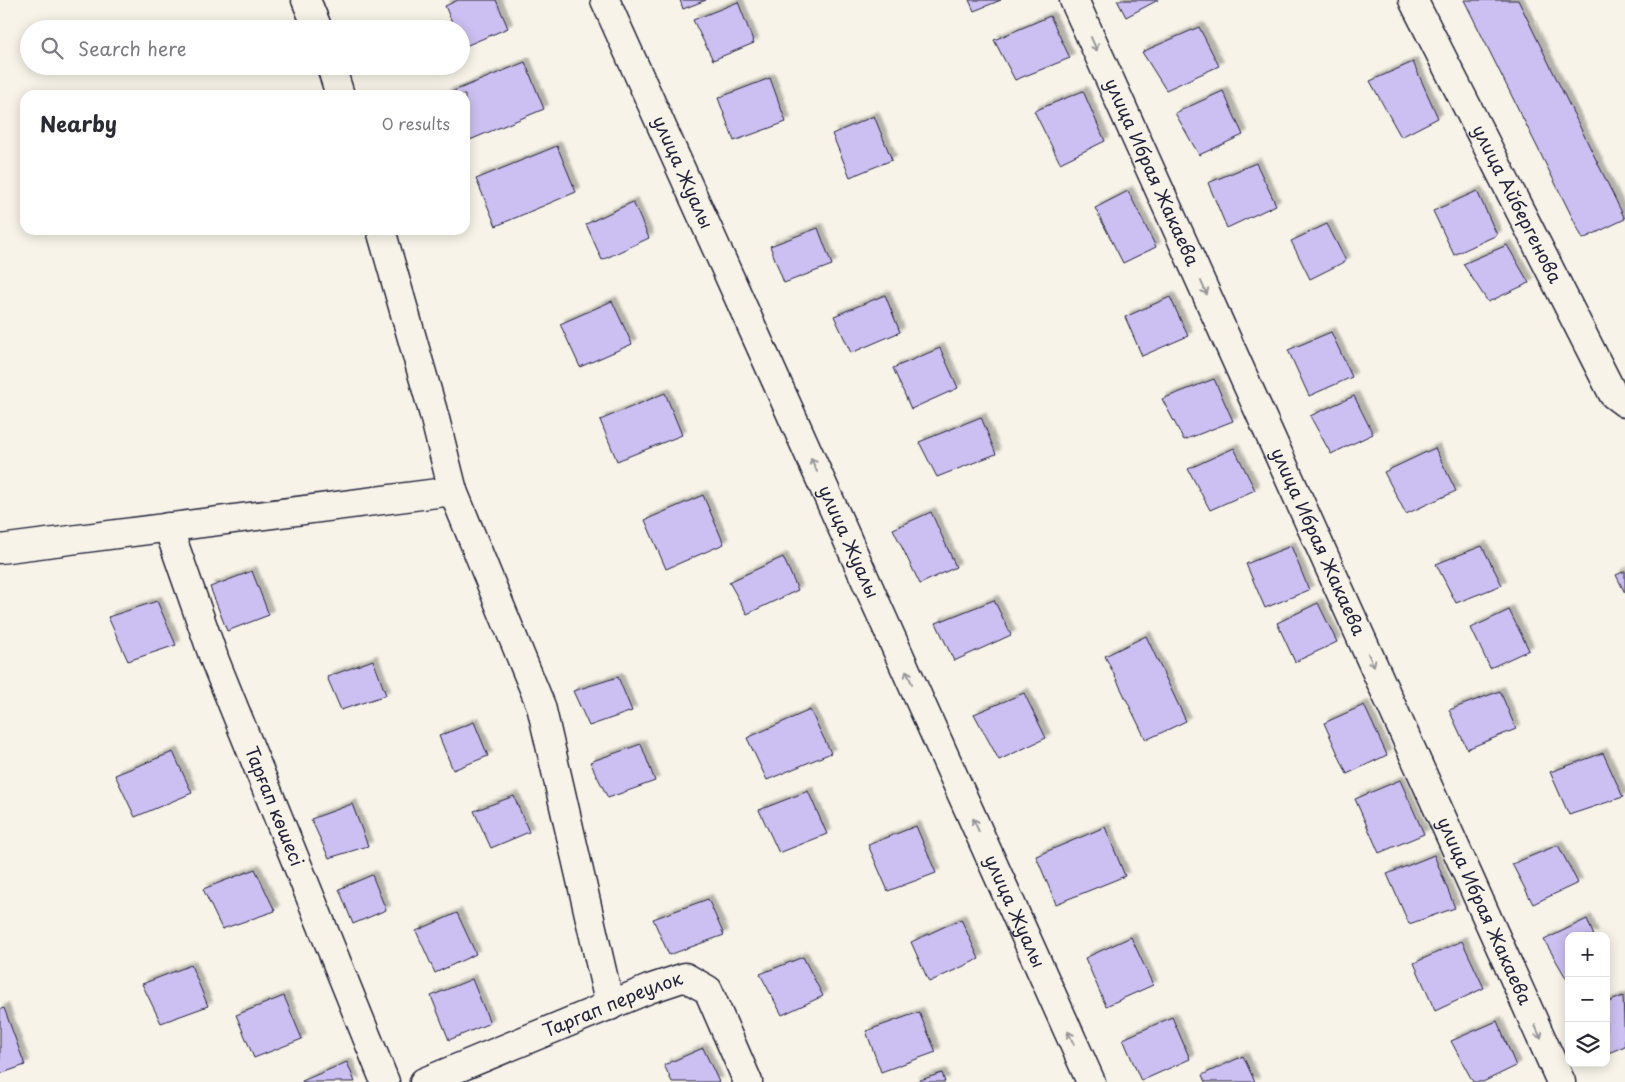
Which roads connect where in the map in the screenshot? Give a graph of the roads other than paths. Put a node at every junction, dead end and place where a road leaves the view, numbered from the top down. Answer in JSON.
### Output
{"nodes":[{"id":1,"x":306,"y":0,"type":"edge"},
{"id":2,"x":605,"y":0,"type":"edge"},
{"id":3,"x":1074,"y":0,"type":"edge"},
{"id":4,"x":1413,"y":0,"type":"edge"},
{"id":5,"x":314,"y":20,"type":"edge"},
{"id":6,"x":334,"y":75,"type":"edge"},
{"id":7,"x":338,"y":90,"type":"edge"},
{"id":8,"x":381,"y":235,"type":"edge"},
{"id":9,"x":1625,"y":403,"type":"edge"},
{"id":10,"x":453,"y":490,"type":"junction"},
{"id":11,"x":168,"y":527,"type":"junction"},
{"id":12,"x":0,"y":549,"type":"edge"},
{"id":13,"x":610,"y":1006,"type":"junction"},
{"id":14,"x":385,"y":1082,"type":"edge"},
{"id":15,"x":424,"y":1082,"type":"edge"},
{"id":16,"x":748,"y":1082,"type":"edge"},
{"id":17,"x":1091,"y":1082,"type":"edge"},
{"id":18,"x":1561,"y":1082,"type":"edge"}],
"edges":[{"from":1,"to":5,"type":"street"},
{"from":17,"to":2,"type":"street","name":"улица Жуалы","one_way":true},
{"from":3,"to":18,"type":"street","name":"улица Ибрая Жакаева","one_way":true},
{"from":4,"to":9,"type":"street","name":"улица Айбергенова"},
{"from":6,"to":7,"type":"street"},
{"from":8,"to":10,"type":"street"},
{"from":10,"to":11,"type":"street"},
{"from":10,"to":13,"type":"street"},
{"from":11,"to":12,"type":"street"},
{"from":11,"to":14,"type":"street","name":"Тарғап көшесі"},
{"from":13,"to":15,"type":"street","name":"Таргап переулок"},
{"from":13,"to":16,"type":"street","name":"Таргап переулок"}]}
